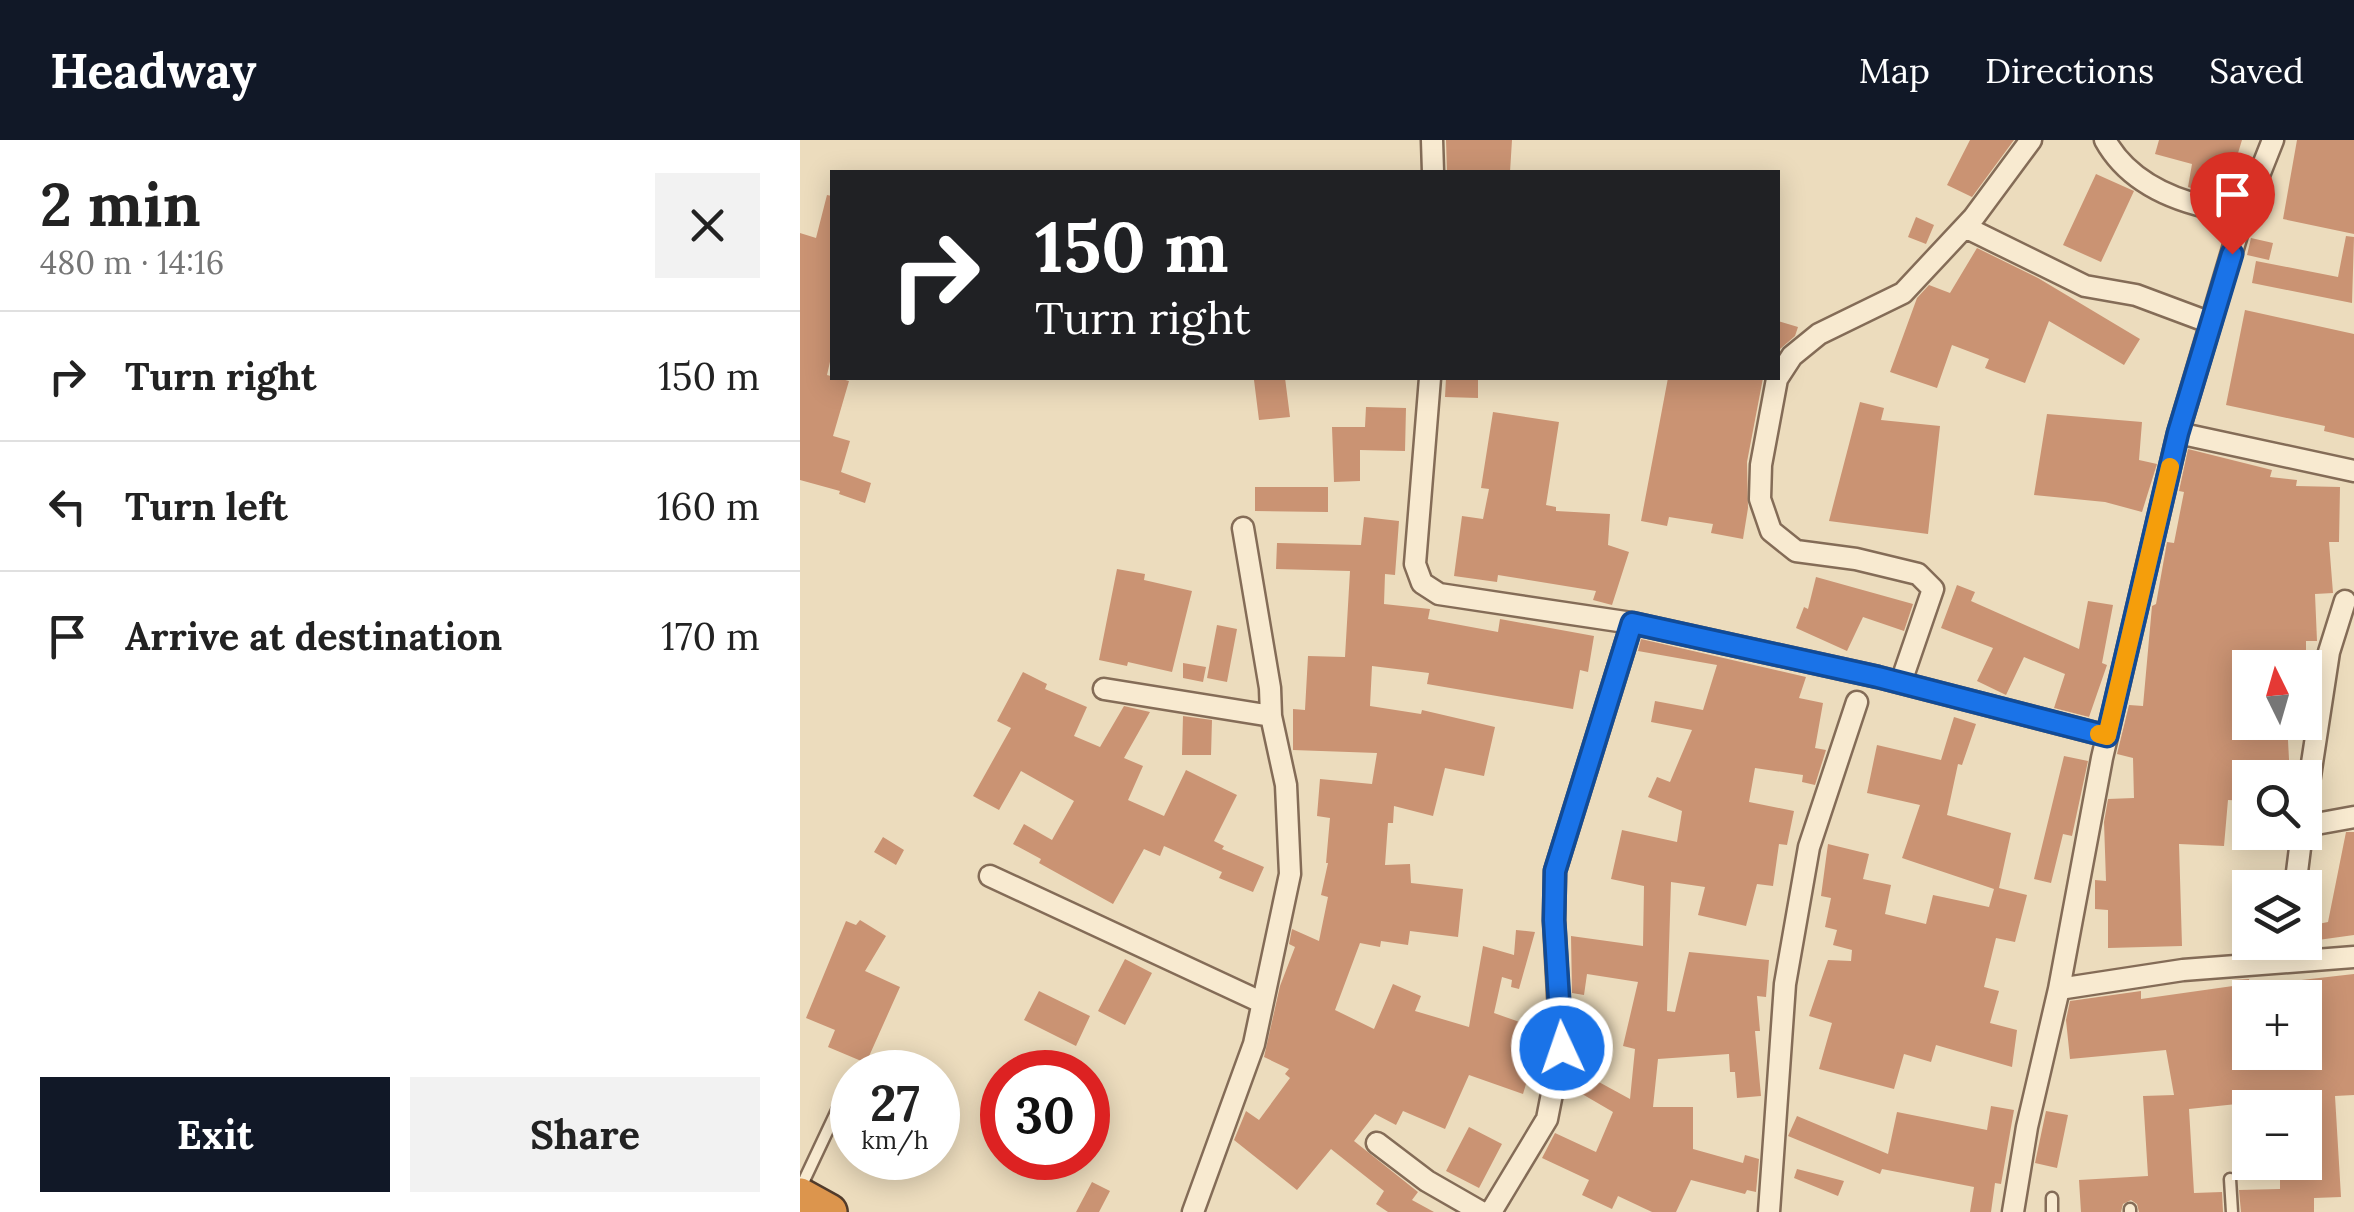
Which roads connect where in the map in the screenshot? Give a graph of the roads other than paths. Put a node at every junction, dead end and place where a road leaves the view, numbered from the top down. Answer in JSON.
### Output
{"nodes":[{"id":1,"x":1432,"y":140,"type":"edge"},
{"id":2,"x":2032,"y":140,"type":"edge"},
{"id":3,"x":2105,"y":140,"type":"edge"},
{"id":4,"x":2273,"y":140,"type":"edge"},
{"id":5,"x":1432,"y":170,"type":"edge"},
{"id":6,"x":2206,"y":207,"type":"dead end"},
{"id":7,"x":1964,"y":227,"type":"junction"},
{"id":8,"x":2211,"y":323,"type":"junction"},
{"id":9,"x":1780,"y":375,"type":"edge"},
{"id":10,"x":1430,"y":380,"type":"edge"},
{"id":11,"x":1777,"y":380,"type":"edge"},
{"id":12,"x":2178,"y":433,"type":"junction"},
{"id":13,"x":2354,"y":471,"type":"edge"},
{"id":14,"x":1243,"y":528,"type":"dead end"},
{"id":15,"x":2345,"y":601,"type":"dead end"},
{"id":16,"x":1632,"y":623,"type":"junction"},
{"id":17,"x":1901,"y":682,"type":"junction"},
{"id":18,"x":1104,"y":689,"type":"dead end"},
{"id":19,"x":1857,"y":702,"type":"dead end"},
{"id":20,"x":1271,"y":716,"type":"junction"},
{"id":21,"x":2107,"y":736,"type":"junction"},
{"id":22,"x":2313,"y":760,"type":"edge"},
{"id":23,"x":2354,"y":817,"type":"edge"},
{"id":24,"x":2322,"y":825,"type":"edge"},
{"id":25,"x":990,"y":876,"type":"dead end"},
{"id":26,"x":2322,"y":955,"type":"edge"},
{"id":27,"x":2354,"y":957,"type":"edge"},
{"id":28,"x":2242,"y":960,"type":"edge"},
{"id":29,"x":2059,"y":989,"type":"junction"},
{"id":30,"x":1261,"y":1002,"type":"junction"},
{"id":31,"x":830,"y":1127,"type":"edge"},
{"id":32,"x":1376,"y":1143,"type":"dead end"},
{"id":33,"x":2230,"y":1180,"type":"dead end"},
{"id":34,"x":800,"y":1193,"type":"edge"},
{"id":35,"x":2052,"y":1198,"type":"dead end"},
{"id":36,"x":829,"y":1212,"type":"edge"},
{"id":37,"x":1193,"y":1212,"type":"edge"},
{"id":38,"x":1481,"y":1212,"type":"edge"},
{"id":39,"x":1491,"y":1212,"type":"edge"},
{"id":40,"x":1769,"y":1212,"type":"edge"},
{"id":41,"x":2013,"y":1212,"type":"edge"},
{"id":42,"x":2052,"y":1212,"type":"edge"},
{"id":43,"x":2232,"y":1212,"type":"edge"}],
"edges":[{"from":1,"to":5,"type":"street"},
{"from":2,"to":7,"type":"street"},
{"from":3,"to":6,"type":"street"},
{"from":4,"to":8,"type":"street"},
{"from":7,"to":8,"type":"street"},
{"from":7,"to":9,"type":"street"},
{"from":8,"to":12,"type":"street"},
{"from":10,"to":16,"type":"street"},
{"from":11,"to":17,"type":"street"},
{"from":12,"to":13,"type":"street"},
{"from":12,"to":21,"type":"street"},
{"from":14,"to":20,"type":"street"},
{"from":15,"to":22,"type":"street"},
{"from":16,"to":17,"type":"street"},
{"from":16,"to":39,"type":"street"},
{"from":17,"to":21,"type":"street"},
{"from":18,"to":20,"type":"street"},
{"from":19,"to":40,"type":"street"},
{"from":20,"to":30,"type":"street"},
{"from":21,"to":29,"type":"street"},
{"from":23,"to":24,"type":"street"},
{"from":25,"to":30,"type":"street"},
{"from":26,"to":27,"type":"street"},
{"from":28,"to":29,"type":"street"},
{"from":29,"to":41,"type":"street"},
{"from":30,"to":37,"type":"street"},
{"from":31,"to":34,"type":"lane"},
{"from":32,"to":38,"type":"street"},
{"from":33,"to":43,"type":"lane"},
{"from":34,"to":36,"type":"highway"},
{"from":35,"to":42,"type":"lane"}]}
